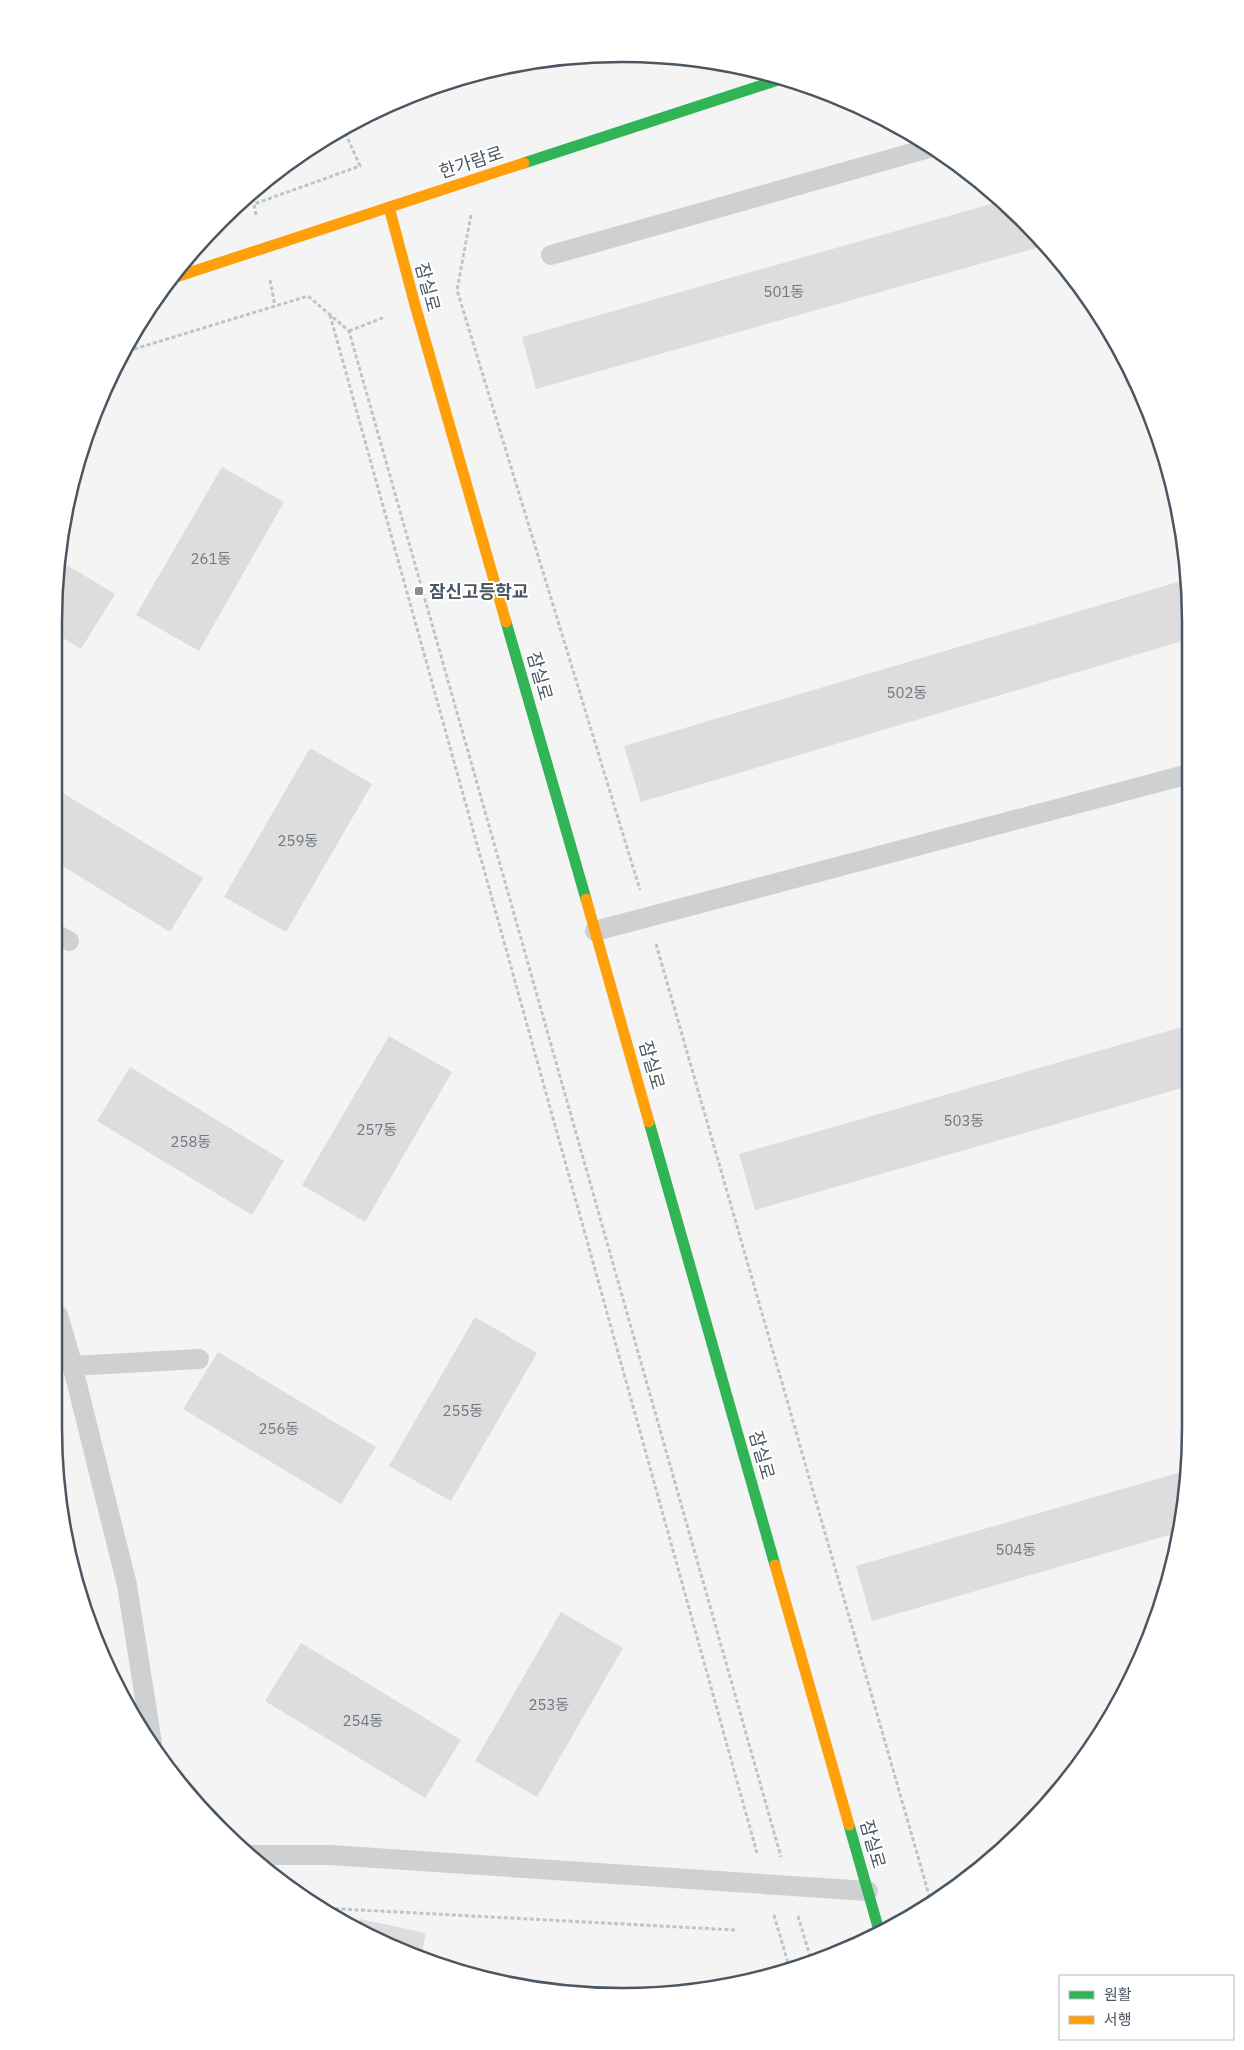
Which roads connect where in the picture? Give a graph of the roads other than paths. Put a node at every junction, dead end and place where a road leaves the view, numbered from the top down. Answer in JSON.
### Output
{"nodes":[{"id":1,"x":770,"y":83,"type":"edge"},
{"id":2,"x":922,"y":150,"type":"edge"},
{"id":3,"x":389,"y":207,"type":"junction"},
{"id":4,"x":551,"y":256,"type":"dead end"},
{"id":5,"x":183,"y":275,"type":"edge"},
{"id":6,"x":1182,"y":776,"type":"edge"},
{"id":7,"x":595,"y":931,"type":"junction"},
{"id":8,"x":62,"y":1330,"type":"edge"},
{"id":9,"x":199,"y":1360,"type":"dead end"},
{"id":10,"x":72,"y":1366,"type":"junction"},
{"id":11,"x":150,"y":1727,"type":"edge"},
{"id":12,"x":260,"y":1855,"type":"edge"},
{"id":13,"x":868,"y":1891,"type":"junction"},
{"id":14,"x":878,"y":1926,"type":"edge"}],
"edges":[{"from":1,"to":3,"type":"street","name":"한가람로"},
{"from":2,"to":4,"type":"lane"},
{"from":3,"to":5,"type":"street","name":"한가람로"},
{"from":3,"to":7,"type":"street","name":"잠실로"},
{"from":6,"to":7,"type":"lane"},
{"from":7,"to":13,"type":"street","name":"잠실로"},
{"from":8,"to":10,"type":"lane"},
{"from":9,"to":10,"type":"lane"},
{"from":10,"to":11,"type":"lane"},
{"from":12,"to":13,"type":"lane"},
{"from":13,"to":14,"type":"street","name":"잠실로"}]}
